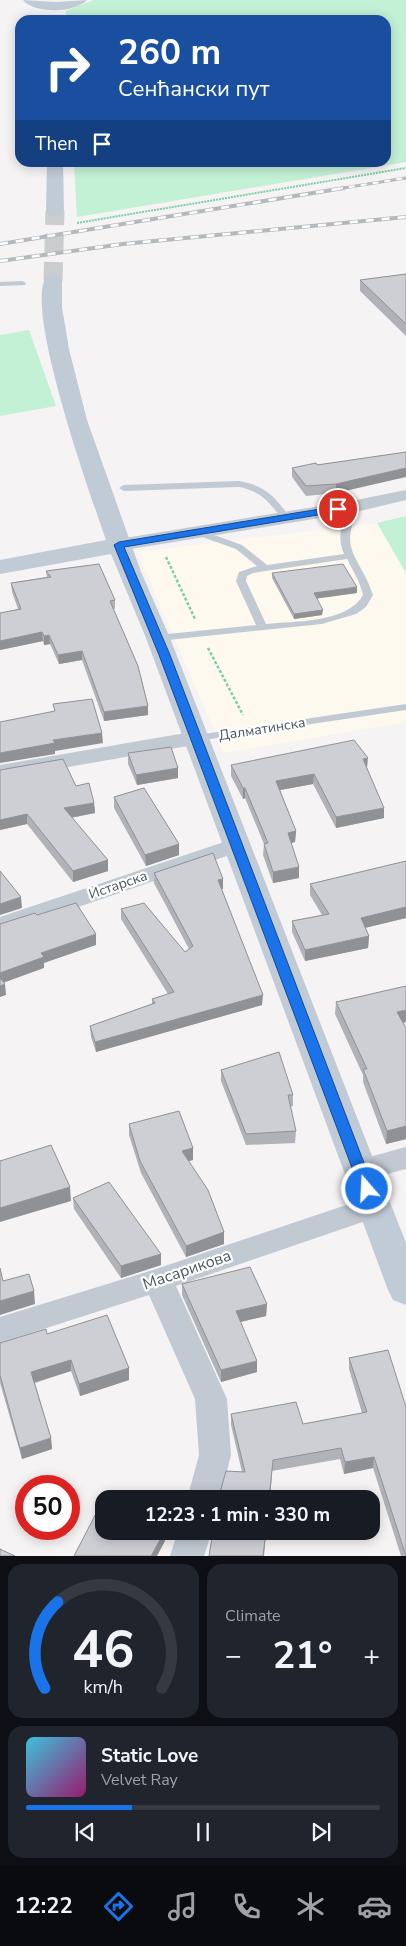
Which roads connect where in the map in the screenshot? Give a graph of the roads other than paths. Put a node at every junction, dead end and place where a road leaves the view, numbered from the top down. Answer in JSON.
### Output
{"nodes":[{"id":1,"x":30,"y":0,"type":"edge"},
{"id":2,"x":79,"y":1,"type":"edge"},
{"id":3,"x":53,"y":13,"type":"edge"},
{"id":4,"x":55,"y":167,"type":"edge"},
{"id":5,"x":55,"y":211,"type":"tunnel mouth"},
{"id":6,"x":52,"y":281,"type":"tunnel mouth"},
{"id":7,"x":22,"y":283,"type":"dead end"},
{"id":8,"x":0,"y":284,"type":"edge"},
{"id":9,"x":124,"y":488,"type":"dead end"},
{"id":10,"x":406,"y":495,"type":"edge"},
{"id":11,"x":356,"y":506,"type":"junction"},
{"id":12,"x":286,"y":518,"type":"junction"},
{"id":13,"x":197,"y":532,"type":"junction"},
{"id":14,"x":119,"y":545,"type":"junction"},
{"id":15,"x":349,"y":556,"type":"junction"},
{"id":16,"x":0,"y":567,"type":"edge"},
{"id":17,"x":265,"y":568,"type":"junction"},
{"id":18,"x":262,"y":627,"type":"junction"},
{"id":19,"x":158,"y":638,"type":"junction"},
{"id":20,"x":406,"y":707,"type":"edge"},
{"id":21,"x":197,"y":738,"type":"junction"},
{"id":22,"x":0,"y":772,"type":"edge"},
{"id":23,"x":236,"y":845,"type":"junction"},
{"id":24,"x":0,"y":926,"type":"edge"},
{"id":25,"x":406,"y":1158,"type":"edge"},
{"id":26,"x":361,"y":1170,"type":"junction"},
{"id":27,"x":374,"y":1207,"type":"junction"},
{"id":28,"x":158,"y":1280,"type":"junction"},
{"id":29,"x":406,"y":1290,"type":"edge"},
{"id":30,"x":0,"y":1330,"type":"edge"},
{"id":31,"x":206,"y":1490,"type":"edge"},
{"id":32,"x":192,"y":1540,"type":"edge"},
{"id":33,"x":187,"y":1556,"type":"edge"}],
"edges":[{"from":1,"to":3,"type":"main road"},
{"from":2,"to":3,"type":"main road"},
{"from":4,"to":5,"type":"main road"},
{"from":6,"to":14,"type":"main road"},
{"from":7,"to":8,"type":"lane"},
{"from":9,"to":12,"type":"lane"},
{"from":10,"to":11,"type":"street"},
{"from":11,"to":12,"type":"street"},
{"from":11,"to":15,"type":"lane"},
{"from":12,"to":13,"type":"street"},
{"from":13,"to":14,"type":"street"},
{"from":13,"to":17,"type":"lane"},
{"from":14,"to":16,"type":"main road"},
{"from":14,"to":19,"type":"main road"},
{"from":15,"to":17,"type":"lane"},
{"from":15,"to":18,"type":"lane"},
{"from":17,"to":18,"type":"lane"},
{"from":18,"to":19,"type":"lane"},
{"from":19,"to":21,"type":"main road"},
{"from":20,"to":21,"type":"lane","name":"Далматинска"},
{"from":21,"to":22,"type":"street","name":"Далматинска"},
{"from":21,"to":23,"type":"main road"},
{"from":23,"to":24,"type":"street","name":"Истарска"},
{"from":23,"to":26,"type":"main road"},
{"from":25,"to":26,"type":"street"},
{"from":26,"to":27,"type":"main road"},
{"from":27,"to":28,"type":"street","name":"Масарикова"},
{"from":27,"to":29,"type":"main road"},
{"from":28,"to":30,"type":"street","name":"Масарикова"},
{"from":28,"to":31,"type":"street"},
{"from":32,"to":33,"type":"street"}]}
